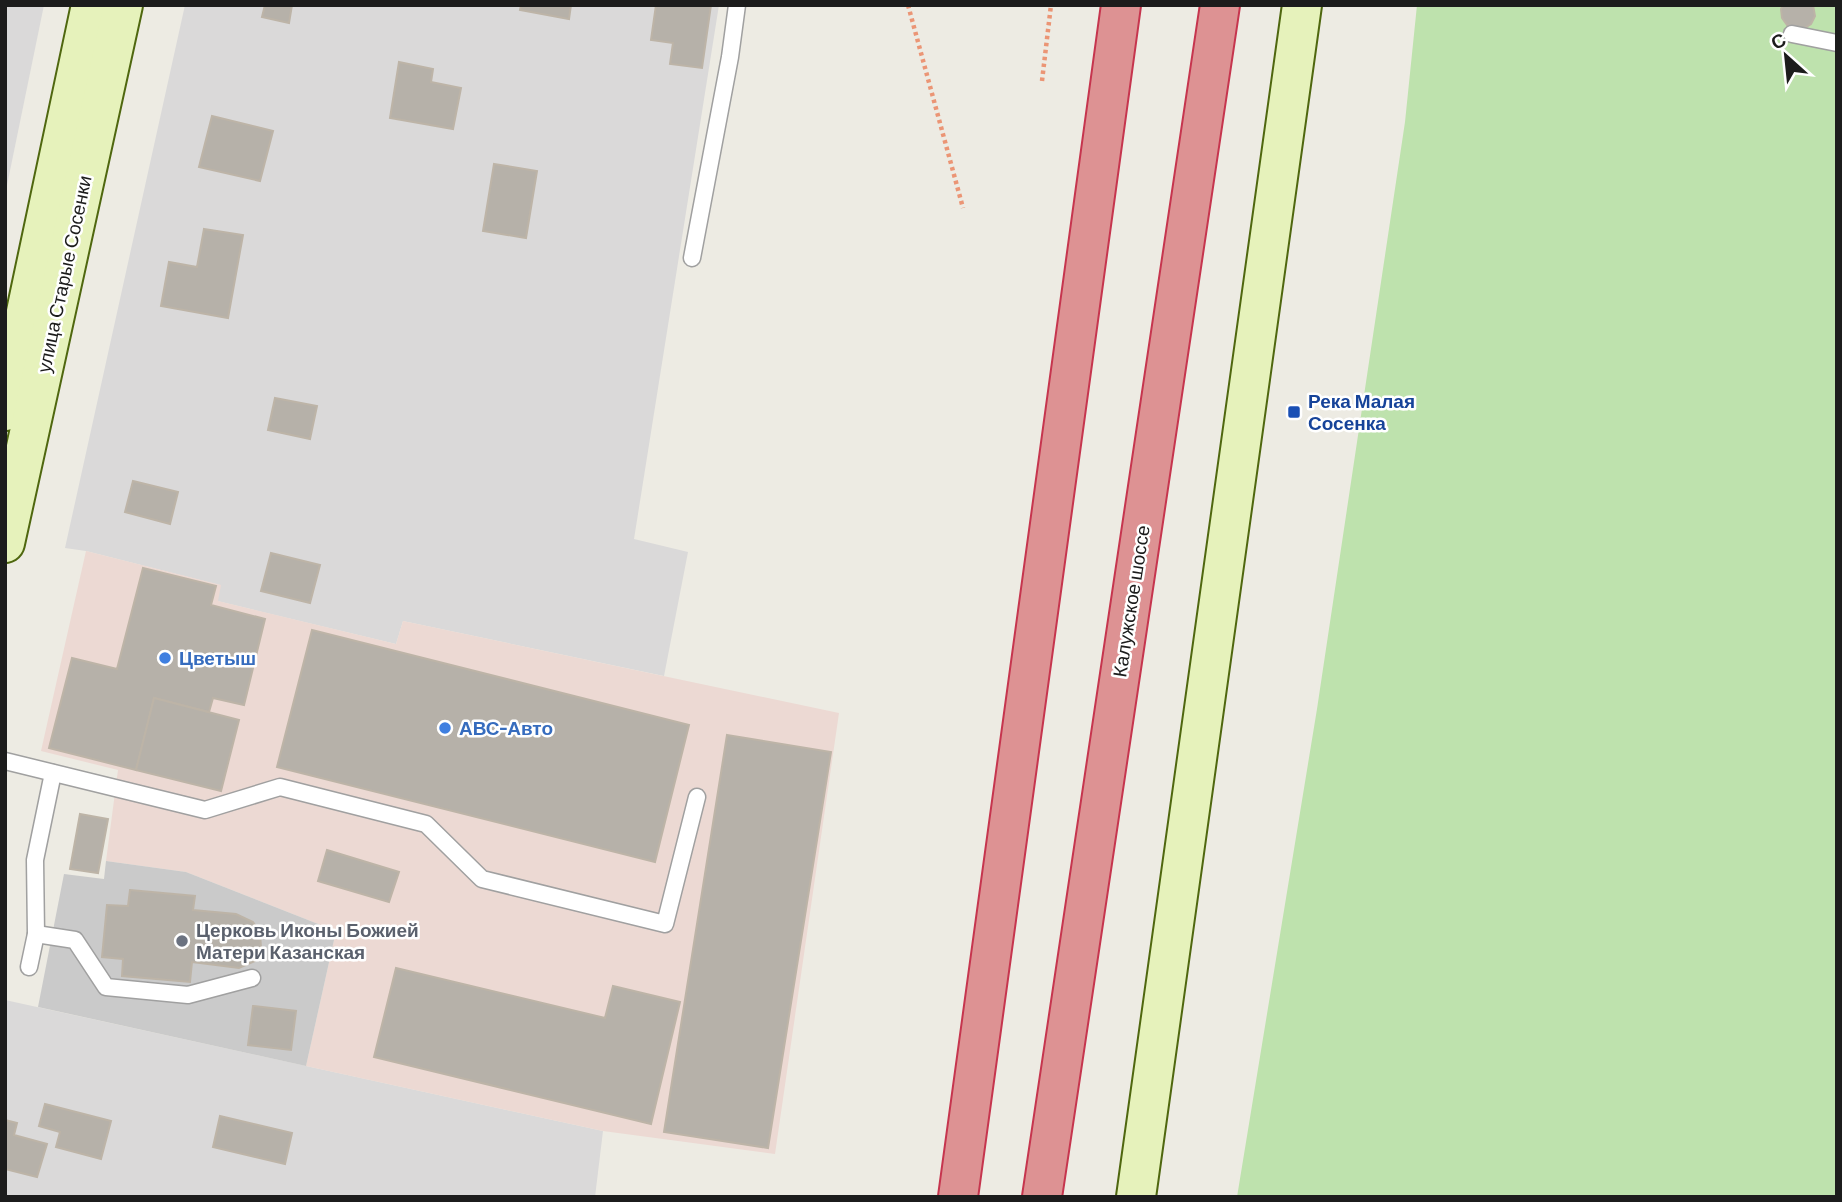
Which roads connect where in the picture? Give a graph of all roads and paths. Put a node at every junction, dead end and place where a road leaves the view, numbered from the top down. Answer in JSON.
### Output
{"nodes":[{"id":1,"x":91,"y":5,"type":"edge"},
{"id":2,"x":123,"y":5,"type":"edge"},
{"id":3,"x":737,"y":5,"type":"edge"},
{"id":4,"x":908,"y":5,"type":"edge"},
{"id":5,"x":1051,"y":5,"type":"edge"},
{"id":6,"x":1121,"y":5,"type":"edge"},
{"id":7,"x":1302,"y":5,"type":"edge"},
{"id":8,"x":1220,"y":12,"type":"edge"},
{"id":9,"x":1792,"y":34,"type":"dead end"},
{"id":10,"x":1837,"y":43,"type":"edge"},
{"id":11,"x":1042,"y":80,"type":"dead end"},
{"id":12,"x":963,"y":208,"type":"dead end"},
{"id":13,"x":692,"y":258,"type":"dead end"},
{"id":14,"x":5,"y":411,"type":"edge"},
{"id":15,"x":5,"y":542,"type":"edge"},
{"id":16,"x":5,"y":761,"type":"edge"},
{"id":17,"x":53,"y":773,"type":"junction"},
{"id":18,"x":697,"y":797,"type":"dead end"},
{"id":19,"x":36,"y":934,"type":"junction"},
{"id":20,"x":29,"y":967,"type":"dead end"},
{"id":21,"x":252,"y":978,"type":"dead end"},
{"id":22,"x":958,"y":1197,"type":"edge"},
{"id":23,"x":1042,"y":1197,"type":"edge"},
{"id":24,"x":1136,"y":1197,"type":"edge"}],
"edges":[{"from":1,"to":14,"type":"main road","name":"улица Старые Сосенки"},
{"from":2,"to":15,"type":"main road","name":"улица Старые Сосенки"},
{"from":3,"to":13,"type":"lane"},
{"from":4,"to":12,"type":"path"},
{"from":5,"to":11,"type":"path"},
{"from":6,"to":22,"type":"highway"},
{"from":7,"to":24,"type":"main road"},
{"from":8,"to":23,"type":"highway","name":"Калужское шоссе"},
{"from":9,"to":10,"type":"lane"},
{"from":16,"to":17,"type":"lane"},
{"from":17,"to":18,"type":"lane"},
{"from":17,"to":19,"type":"lane"},
{"from":19,"to":20,"type":"lane"},
{"from":19,"to":21,"type":"lane"}]}
